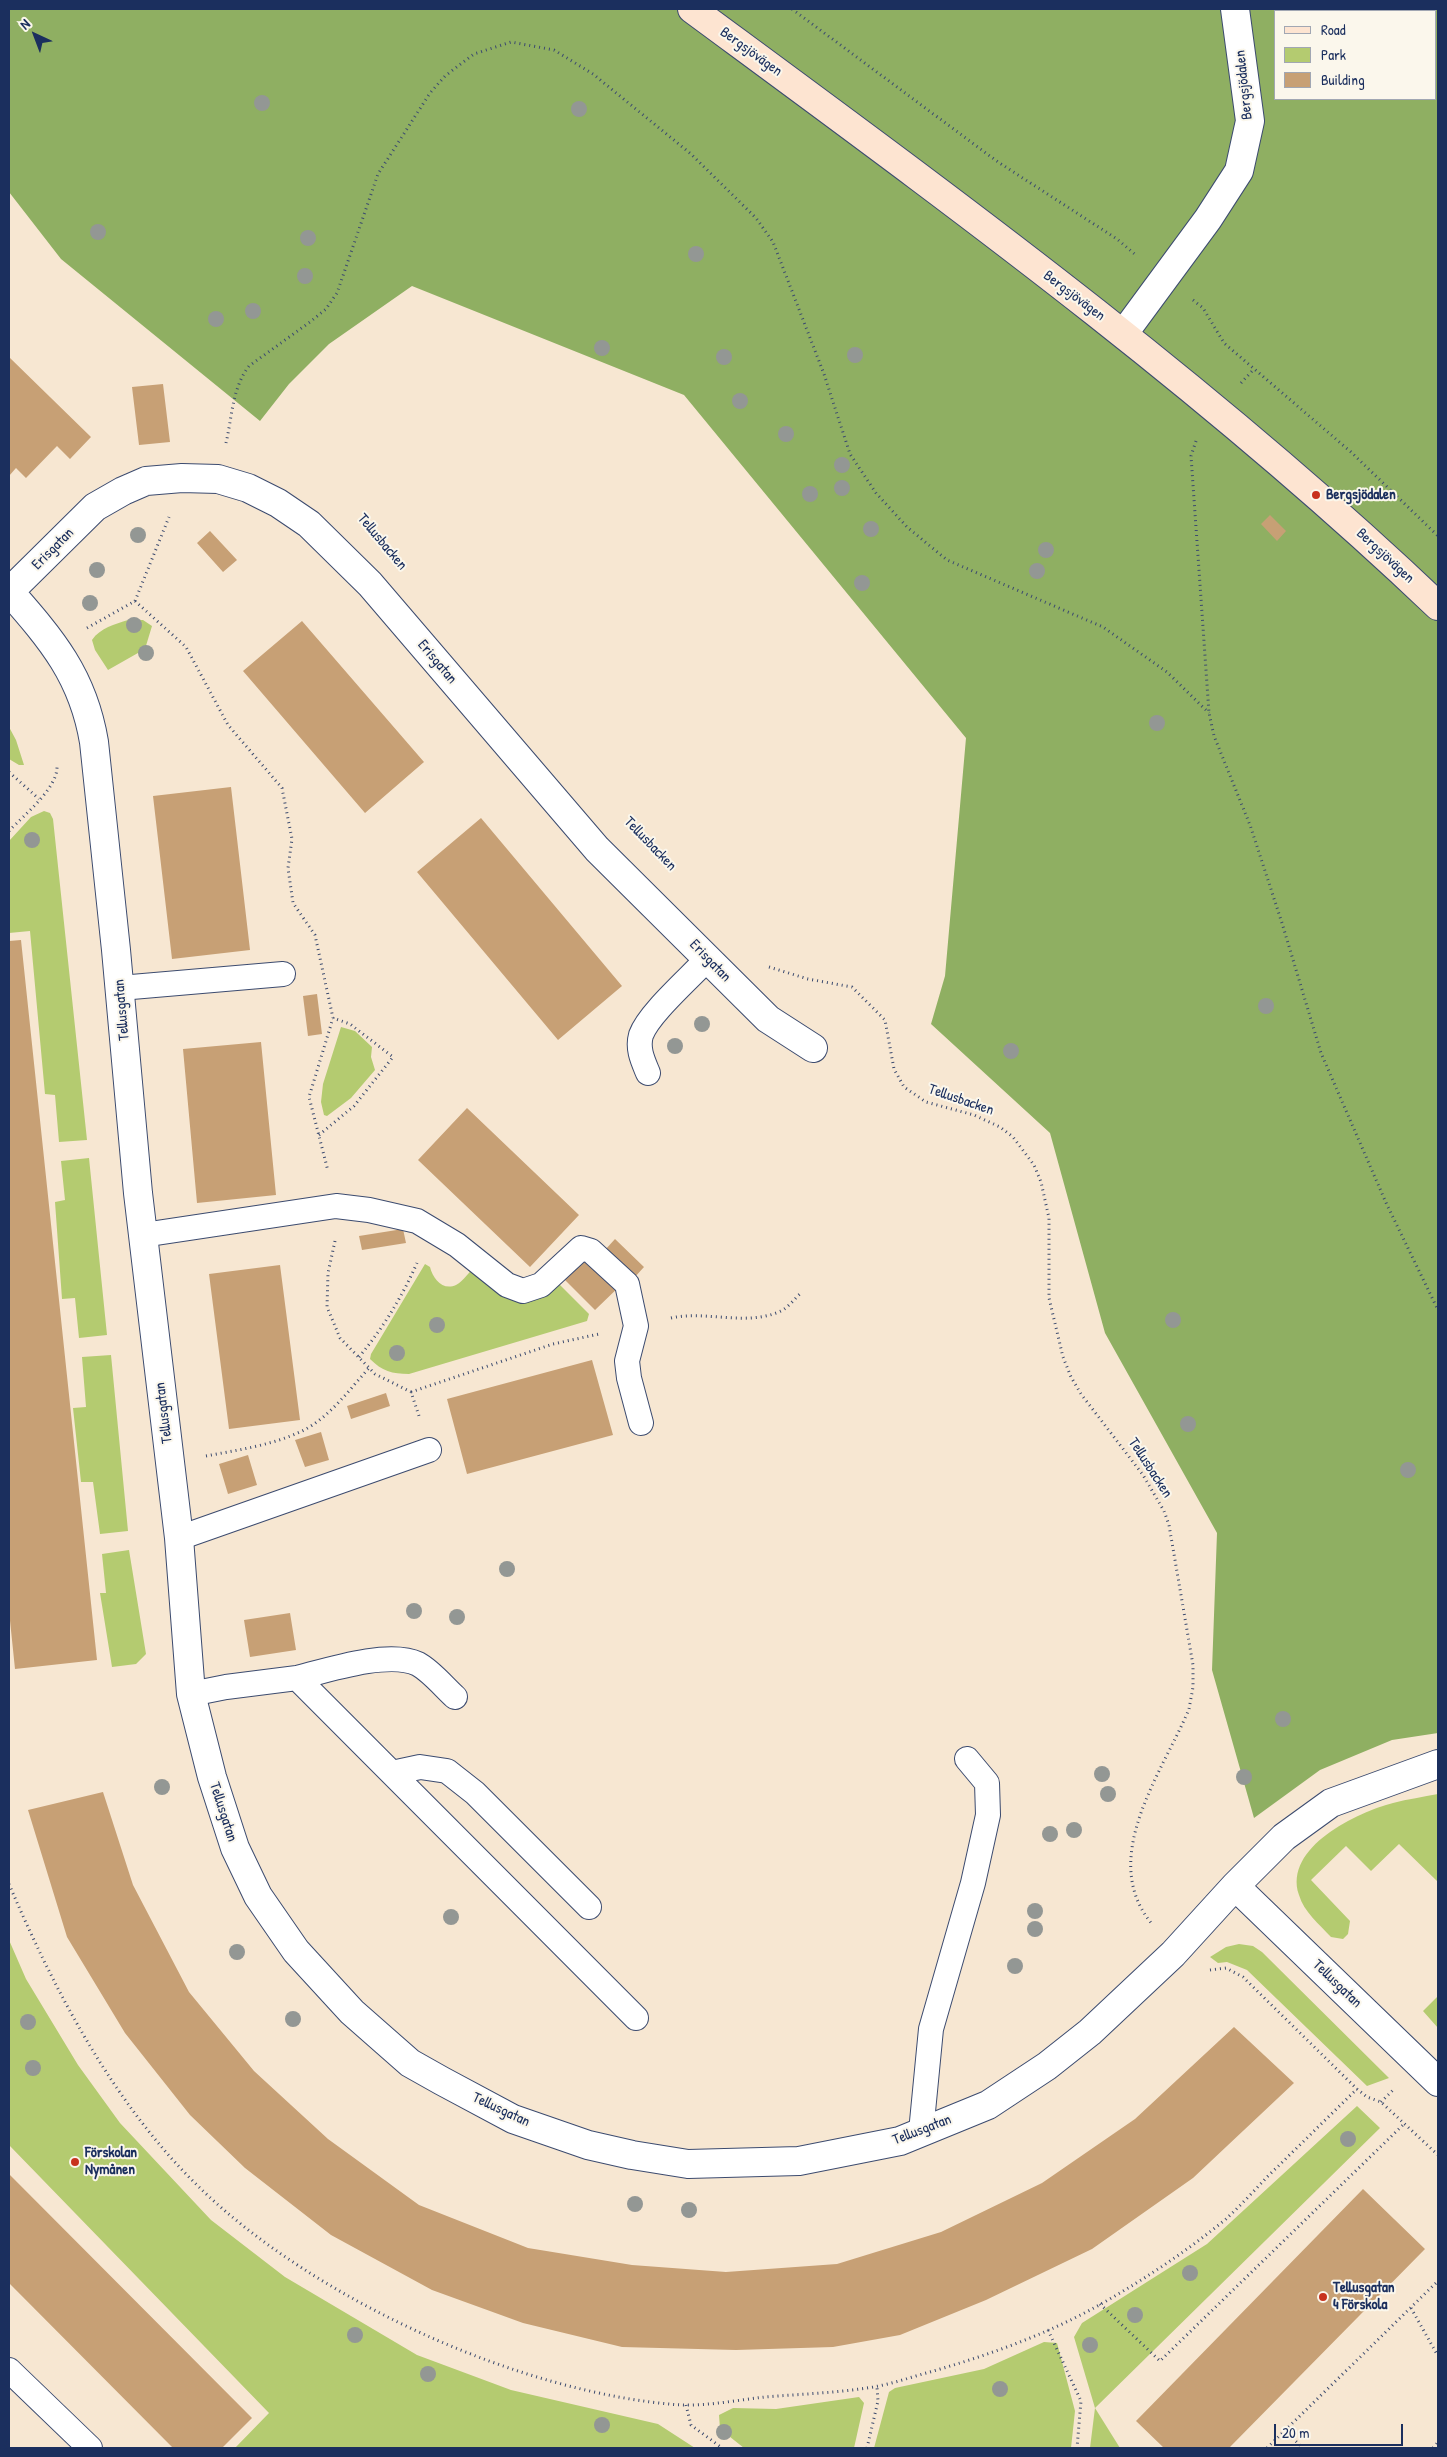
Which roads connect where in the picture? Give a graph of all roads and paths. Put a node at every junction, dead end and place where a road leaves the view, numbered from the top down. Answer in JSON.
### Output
{"nodes":[{"id":1,"x":692,"y":9,"type":"edge"},
{"id":2,"x":792,"y":9,"type":"edge"},
{"id":3,"x":1235,"y":9,"type":"edge"},
{"id":4,"x":1164,"y":278,"type":"junction"},
{"id":5,"x":1124,"y":333,"type":"junction"},
{"id":6,"x":1254,"y":369,"type":"junction"},
{"id":7,"x":1216,"y":410,"type":"junction"},
{"id":8,"x":229,"y":429,"type":"dead end"},
{"id":9,"x":182,"y":478,"type":"junction"},
{"id":10,"x":1438,"y":536,"type":"edge"},
{"id":11,"x":9,"y":592,"type":"edge"},
{"id":12,"x":135,"y":601,"type":"junction"},
{"id":13,"x":1438,"y":606,"type":"edge"},
{"id":14,"x":57,"y":649,"type":"junction"},
{"id":15,"x":1209,"y":713,"type":"junction"},
{"id":16,"x":56,"y":756,"type":"dead end"},
{"id":17,"x":9,"y":772,"type":"edge"},
{"id":18,"x":39,"y":798,"type":"junction"},
{"id":19,"x":9,"y":830,"type":"edge"},
{"id":20,"x":708,"y":958,"type":"junction"},
{"id":21,"x":766,"y":966,"type":"dead end"},
{"id":22,"x":283,"y":974,"type":"dead end"},
{"id":23,"x":120,"y":988,"type":"junction"},
{"id":24,"x":333,"y":1018,"type":"junction"},
{"id":25,"x":813,"y":1048,"type":"dead end"},
{"id":26,"x":648,"y":1073,"type":"dead end"},
{"id":27,"x":318,"y":1135,"type":"junction"},
{"id":28,"x":336,"y":1206,"type":"junction"},
{"id":29,"x":432,"y":1230,"type":"junction"},
{"id":30,"x":143,"y":1235,"type":"junction"},
{"id":31,"x":1438,"y":1310,"type":"edge"},
{"id":32,"x":359,"y":1357,"type":"junction"},
{"id":33,"x":369,"y":1368,"type":"junction"},
{"id":34,"x":641,"y":1423,"type":"dead end"},
{"id":35,"x":430,"y":1450,"type":"joint"},
{"id":36,"x":170,"y":1464,"type":"junction"},
{"id":37,"x":178,"y":1538,"type":"junction"},
{"id":38,"x":298,"y":1678,"type":"junction"},
{"id":39,"x":191,"y":1694,"type":"junction"},
{"id":40,"x":455,"y":1697,"type":"dead end"},
{"id":41,"x":967,"y":1759,"type":"dead end"},
{"id":42,"x":1438,"y":1764,"type":"edge"},
{"id":43,"x":392,"y":1773,"type":"junction"},
{"id":44,"x":9,"y":1884,"type":"edge"},
{"id":45,"x":1235,"y":1886,"type":"junction"},
{"id":46,"x":589,"y":1907,"type":"dead end"},
{"id":47,"x":1173,"y":1954,"type":"junction"},
{"id":48,"x":636,"y":2018,"type":"dead end"},
{"id":49,"x":1438,"y":2082,"type":"edge"},
{"id":50,"x":1357,"y":2089,"type":"junction"},
{"id":51,"x":1405,"y":2123,"type":"junction"},
{"id":52,"x":921,"y":2132,"type":"junction"},
{"id":53,"x":1438,"y":2155,"type":"edge"},
{"id":54,"x":1438,"y":2281,"type":"edge"},
{"id":55,"x":1100,"y":2304,"type":"junction"},
{"id":56,"x":1411,"y":2308,"type":"junction"},
{"id":57,"x":1048,"y":2330,"type":"junction"},
{"id":58,"x":1438,"y":2356,"type":"edge"},
{"id":59,"x":9,"y":2370,"type":"edge"},
{"id":60,"x":877,"y":2387,"type":"junction"},
{"id":61,"x":686,"y":2405,"type":"junction"},
{"id":62,"x":1285,"y":2431,"type":"junction"},
{"id":63,"x":1438,"y":2442,"type":"edge"},
{"id":64,"x":90,"y":2448,"type":"edge"},
{"id":65,"x":722,"y":2448,"type":"edge"},
{"id":66,"x":867,"y":2448,"type":"edge"},
{"id":67,"x":1077,"y":2448,"type":"edge"},
{"id":68,"x":1267,"y":2448,"type":"edge"},
{"id":69,"x":1303,"y":2448,"type":"edge"},
{"id":70,"x":1433,"y":2448,"type":"edge"}],
"edges":[{"from":1,"to":5,"type":"main road","name":"Bergsjövägen"},
{"from":2,"to":4,"type":"path"},
{"from":3,"to":4,"type":"street","name":"Bergsjödalen"},
{"from":4,"to":5,"type":"street","name":"Bergsjödalen"},
{"from":4,"to":6,"type":"path"},
{"from":5,"to":7,"type":"main road","name":"Bergsjövägen"},
{"from":6,"to":7,"type":"path"},
{"from":6,"to":10,"type":"path"},
{"from":7,"to":13,"type":"main road","name":"Bergsjövägen"},
{"from":7,"to":15,"type":"path"},
{"from":8,"to":15,"type":"path"},
{"from":9,"to":11,"type":"street","name":"Erisgatan"},
{"from":9,"to":12,"type":"path"},
{"from":9,"to":20,"type":"street","name":"Erisgatan"},
{"from":11,"to":14,"type":"street","name":"Tellusgatan"},
{"from":12,"to":14,"type":"path"},
{"from":12,"to":24,"type":"path"},
{"from":14,"to":23,"type":"street","name":"Tellusgatan"},
{"from":15,"to":31,"type":"path"},
{"from":16,"to":18,"type":"path"},
{"from":17,"to":18,"type":"path"},
{"from":18,"to":19,"type":"path"},
{"from":20,"to":25,"type":"street","name":"Erisgatan"},
{"from":20,"to":26,"type":"lane"},
{"from":21,"to":47,"type":"path","name":"Tellusbacken"},
{"from":22,"to":23,"type":"lane"},
{"from":23,"to":30,"type":"street","name":"Tellusgatan"},
{"from":24,"to":27,"type":"path"},
{"from":24,"to":27,"type":"path"},
{"from":27,"to":28,"type":"path"},
{"from":28,"to":29,"type":"lane"},
{"from":28,"to":30,"type":"lane"},
{"from":28,"to":32,"type":"path"},
{"from":29,"to":32,"type":"path"},
{"from":29,"to":34,"type":"lane"},
{"from":30,"to":36,"type":"street","name":"Tellusgatan"},
{"from":32,"to":33,"type":"path"},
{"from":33,"to":35,"type":"path"},
{"from":33,"to":36,"type":"path"},
{"from":35,"to":37,"type":"lane"},
{"from":36,"to":37,"type":"street","name":"Tellusgatan"},
{"from":37,"to":39,"type":"street","name":"Tellusgatan"},
{"from":38,"to":39,"type":"lane"},
{"from":38,"to":40,"type":"lane"},
{"from":38,"to":43,"type":"lane"},
{"from":39,"to":52,"type":"street","name":"Tellusgatan"},
{"from":41,"to":52,"type":"lane"},
{"from":42,"to":45,"type":"street","name":"Tellusgatan"},
{"from":43,"to":46,"type":"lane"},
{"from":43,"to":48,"type":"lane"},
{"from":44,"to":61,"type":"path"},
{"from":45,"to":47,"type":"street","name":"Tellusgatan"},
{"from":45,"to":49,"type":"street","name":"Tellusgatan"},
{"from":47,"to":50,"type":"path","name":"Tellusbacken"},
{"from":47,"to":52,"type":"street","name":"Tellusgatan"},
{"from":50,"to":51,"type":"path"},
{"from":50,"to":55,"type":"path"},
{"from":51,"to":53,"type":"path"},
{"from":51,"to":55,"type":"path"},
{"from":54,"to":56,"type":"path"},
{"from":55,"to":57,"type":"path"},
{"from":56,"to":58,"type":"path"},
{"from":56,"to":62,"type":"path"},
{"from":57,"to":60,"type":"path"},
{"from":57,"to":67,"type":"path"},
{"from":59,"to":64,"type":"lane"},
{"from":60,"to":61,"type":"path"},
{"from":60,"to":66,"type":"path"},
{"from":61,"to":65,"type":"path"},
{"from":62,"to":68,"type":"path"},
{"from":62,"to":69,"type":"path"},
{"from":63,"to":70,"type":"path"}]}
